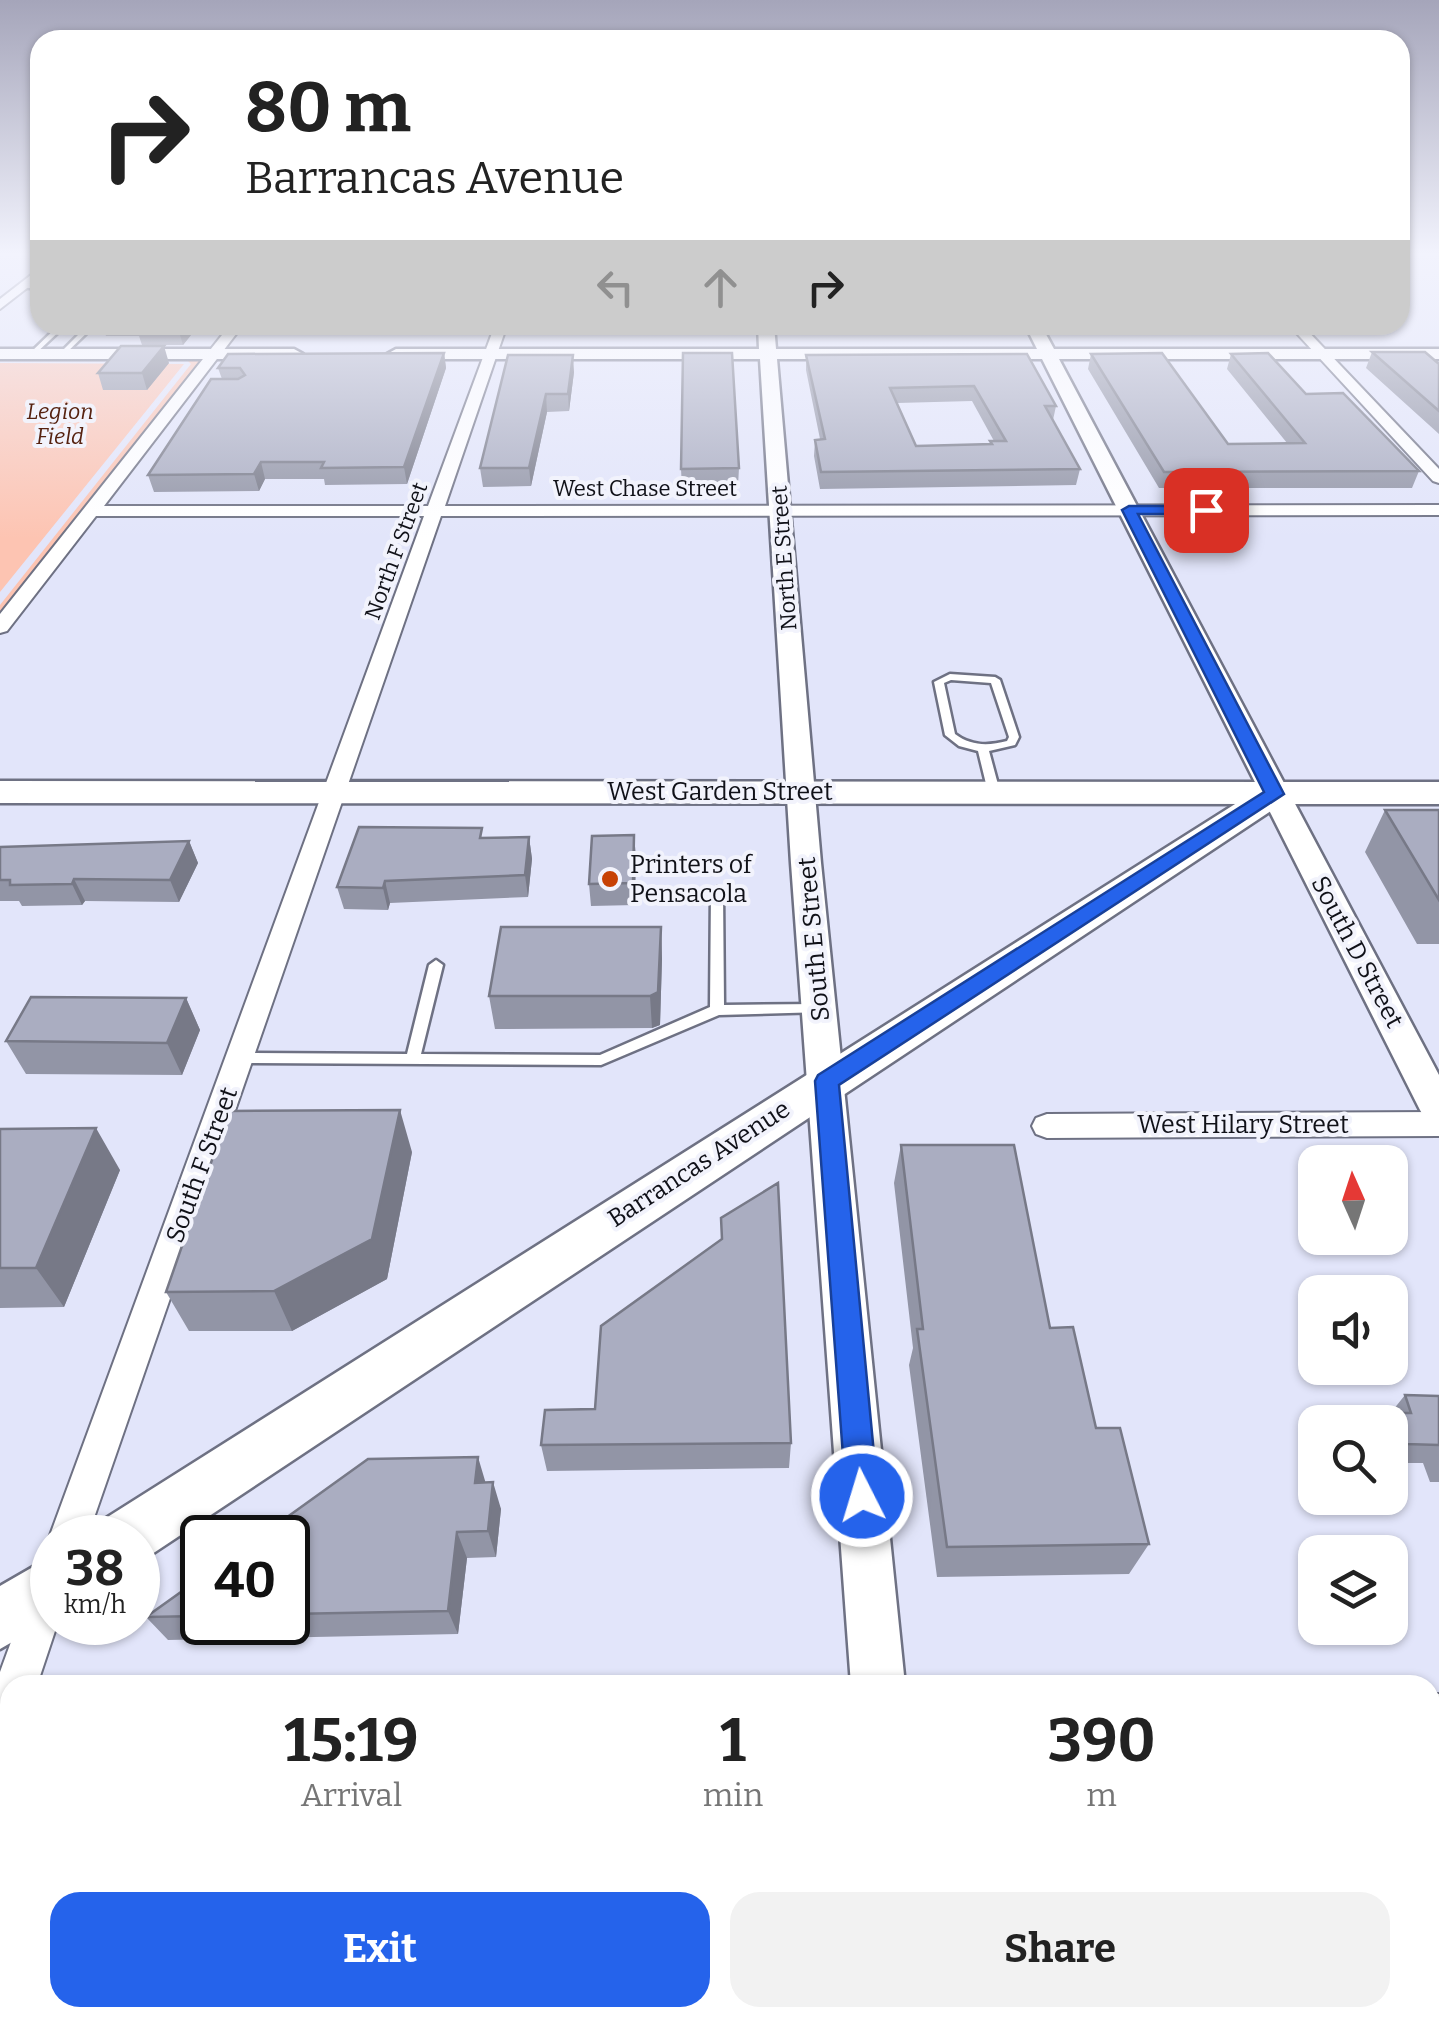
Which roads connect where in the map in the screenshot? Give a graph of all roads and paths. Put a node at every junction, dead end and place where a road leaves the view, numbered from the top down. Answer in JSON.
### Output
{"nodes":[{"id":1,"x":37,"y":350,"type":"edge"},
{"id":2,"x":67,"y":350,"type":"edge"},
{"id":3,"x":218,"y":350,"type":"edge"},
{"id":4,"x":492,"y":350,"type":"edge"},
{"id":5,"x":768,"y":350,"type":"edge"},
{"id":6,"x":1046,"y":350,"type":"edge"},
{"id":7,"x":1318,"y":350,"type":"edge"},
{"id":8,"x":0,"y":354,"type":"edge"},
{"id":9,"x":32,"y":354,"type":"junction"},
{"id":10,"x":62,"y":354,"type":"junction"},
{"id":11,"x":215,"y":354,"type":"junction"},
{"id":12,"x":313,"y":354,"type":"edge"},
{"id":13,"x":372,"y":354,"type":"edge"},
{"id":14,"x":490,"y":354,"type":"junction"},
{"id":15,"x":768,"y":354,"type":"junction"},
{"id":16,"x":1048,"y":354,"type":"junction"},
{"id":17,"x":1322,"y":354,"type":"junction"},
{"id":18,"x":1439,"y":354,"type":"edge"},
{"id":19,"x":1439,"y":478,"type":"edge"},
{"id":20,"x":781,"y":510,"type":"junction"},
{"id":21,"x":1129,"y":510,"type":"junction"},
{"id":22,"x":1439,"y":510,"type":"edge"},
{"id":23,"x":92,"y":511,"type":"junction"},
{"id":24,"x":434,"y":511,"type":"junction"},
{"id":25,"x":0,"y":627,"type":"edge"},
{"id":26,"x":983,"y":746,"type":"junction"},
{"id":27,"x":802,"y":791,"type":"junction"},
{"id":28,"x":0,"y":792,"type":"edge"},
{"id":29,"x":335,"y":792,"type":"junction"},
{"id":30,"x":994,"y":792,"type":"junction"},
{"id":31,"x":1439,"y":793,"type":"edge"},
{"id":32,"x":1274,"y":794,"type":"junction"},
{"id":33,"x":718,"y":891,"type":"dead end"},
{"id":34,"x":436,"y":965,"type":"dead end"},
{"id":35,"x":820,"y":1009,"type":"junction"},
{"id":36,"x":717,"y":1010,"type":"junction"},
{"id":37,"x":240,"y":1058,"type":"junction"},
{"id":38,"x":413,"y":1059,"type":"junction"},
{"id":39,"x":826,"y":1081,"type":"junction"},
{"id":40,"x":1439,"y":1110,"type":"edge"},
{"id":41,"x":1439,"y":1124,"type":"edge"},
{"id":42,"x":1047,"y":1126,"type":"dead end"},
{"id":43,"x":77,"y":1515,"type":"edge"},
{"id":44,"x":160,"y":1516,"type":"edge"},
{"id":45,"x":30,"y":1595,"type":"edge"},
{"id":46,"x":0,"y":1620,"type":"edge"},
{"id":47,"x":31,"y":1645,"type":"edge"},
{"id":48,"x":20,"y":1675,"type":"edge"},
{"id":49,"x":877,"y":1675,"type":"edge"}],
"edges":[{"from":1,"to":9,"type":"lane"},
{"from":2,"to":10,"type":"lane"},
{"from":3,"to":11,"type":"street"},
{"from":4,"to":14,"type":"street","name":"North F Street"},
{"from":5,"to":15,"type":"street","name":"North E Street"},
{"from":6,"to":16,"type":"street","name":"South D Street"},
{"from":7,"to":17,"type":"street"},
{"from":8,"to":9,"type":"street"},
{"from":9,"to":10,"type":"street"},
{"from":10,"to":11,"type":"street"},
{"from":11,"to":12,"type":"street"},
{"from":11,"to":23,"type":"street"},
{"from":13,"to":14,"type":"street"},
{"from":14,"to":15,"type":"street"},
{"from":14,"to":24,"type":"street","name":"North F Street"},
{"from":15,"to":16,"type":"street"},
{"from":15,"to":20,"type":"street","name":"North E Street"},
{"from":16,"to":17,"type":"street"},
{"from":16,"to":21,"type":"street","name":"South D Street"},
{"from":17,"to":18,"type":"street"},
{"from":17,"to":19,"type":"street"},
{"from":20,"to":21,"type":"street","name":"West Chase Street"},
{"from":20,"to":24,"type":"street","name":"West Chase Street"},
{"from":20,"to":27,"type":"street","name":"North E Street"},
{"from":21,"to":22,"type":"street","name":"West Chase Street"},
{"from":21,"to":32,"type":"street","name":"South D Street"},
{"from":23,"to":24,"type":"street","name":"West Chase Street"},
{"from":23,"to":25,"type":"street"},
{"from":24,"to":29,"type":"street","name":"North F Street"},
{"from":26,"to":26,"type":"lane"},
{"from":26,"to":30,"type":"lane"},
{"from":27,"to":29,"type":"main road","name":"West Garden Street"},
{"from":27,"to":30,"type":"main road","name":"West Garden Street"},
{"from":27,"to":35,"type":"street","name":"South E Street"},
{"from":28,"to":29,"type":"main road","name":"West Garden Street"},
{"from":29,"to":37,"type":"street","name":"South F Street"},
{"from":30,"to":32,"type":"main road","name":"West Garden Street"},
{"from":31,"to":32,"type":"main road","name":"West Garden Street"},
{"from":32,"to":39,"type":"main road","name":"Barrancas Avenue"},
{"from":32,"to":40,"type":"street","name":"South D Street"},
{"from":33,"to":36,"type":"lane"},
{"from":34,"to":38,"type":"lane"},
{"from":35,"to":36,"type":"lane"},
{"from":35,"to":39,"type":"street","name":"South E Street"},
{"from":36,"to":38,"type":"lane"},
{"from":37,"to":38,"type":"lane"},
{"from":37,"to":43,"type":"street","name":"South F Street"},
{"from":39,"to":44,"type":"main road","name":"Barrancas Avenue"},
{"from":39,"to":49,"type":"street","name":"South E Street"},
{"from":41,"to":42,"type":"street","name":"West Hilary Street"},
{"from":45,"to":46,"type":"main road"},
{"from":47,"to":48,"type":"street","name":"South F Street"}]}
